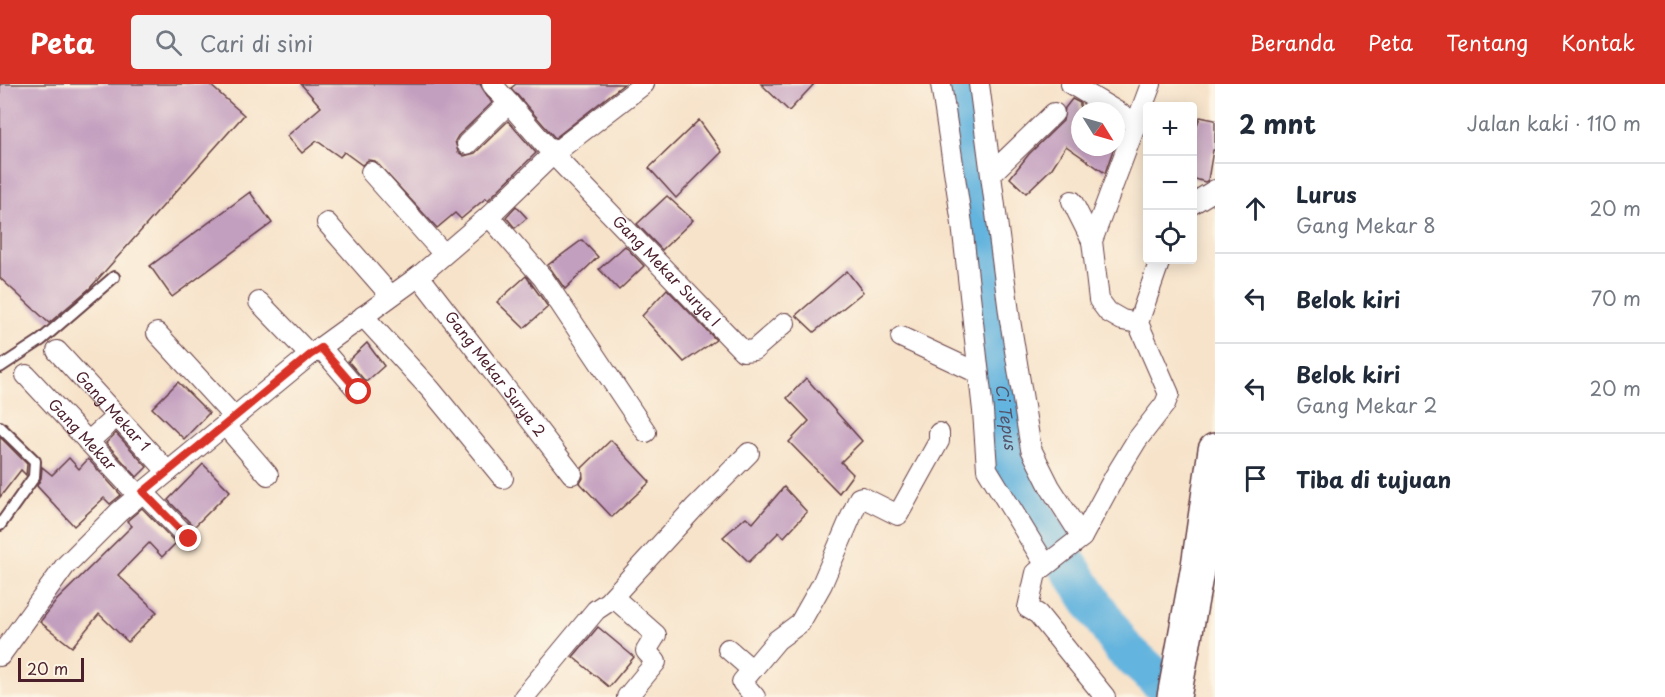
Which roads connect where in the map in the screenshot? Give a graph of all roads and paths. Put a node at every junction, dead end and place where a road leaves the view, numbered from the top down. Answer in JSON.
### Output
{"nodes":[{"id":1,"x":492,"y":84,"type":"edge"},
{"id":2,"x":644,"y":84,"type":"edge"},
{"id":3,"x":941,"y":84,"type":"edge"},
{"id":4,"x":980,"y":84,"type":"edge"},
{"id":5,"x":1071,"y":84,"type":"edge"},
{"id":6,"x":1151,"y":84,"type":"edge"},
{"id":7,"x":509,"y":103,"type":"junction"},
{"id":8,"x":1054,"y":113,"type":"dead end"},
{"id":9,"x":1137,"y":123,"type":"junction"},
{"id":10,"x":467,"y":144,"type":"dead end"},
{"id":11,"x":552,"y":153,"type":"junction"},
{"id":12,"x":371,"y":172,"type":"dead end"},
{"id":13,"x":993,"y":172,"type":"junction"},
{"id":14,"x":1215,"y":190,"type":"edge"},
{"id":15,"x":1072,"y":201,"type":"dead end"},
{"id":16,"x":1197,"y":201,"type":"edge"},
{"id":17,"x":489,"y":216,"type":"junction"},
{"id":18,"x":327,"y":223,"type":"dead end"},
{"id":19,"x":1092,"y":241,"type":"junction"},
{"id":20,"x":443,"y":252,"type":"junction"},
{"id":21,"x":1159,"y":264,"type":"edge"},
{"id":22,"x":419,"y":276,"type":"junction"},
{"id":23,"x":114,"y":277,"type":"dead end"},
{"id":24,"x":390,"y":295,"type":"junction"},
{"id":25,"x":259,"y":302,"type":"dead end"},
{"id":26,"x":363,"y":316,"type":"junction"},
{"id":27,"x":785,"y":323,"type":"dead end"},
{"id":28,"x":1138,"y":323,"type":"junction"},
{"id":29,"x":157,"y":333,"type":"dead end"},
{"id":30,"x":901,"y":337,"type":"dead end"},
{"id":31,"x":57,"y":351,"type":"dead end"},
{"id":32,"x":316,"y":351,"type":"junction"},
{"id":33,"x":0,"y":367,"type":"edge"},
{"id":34,"x":978,"y":373,"type":"junction"},
{"id":35,"x":26,"y":375,"type":"dead end"},
{"id":36,"x":359,"y":392,"type":"dead end"},
{"id":37,"x":116,"y":417,"type":"junction"},
{"id":38,"x":229,"y":421,"type":"junction"},
{"id":39,"x":0,"y":427,"type":"edge"},
{"id":40,"x":646,"y":432,"type":"dead end"},
{"id":41,"x":939,"y":433,"type":"dead end"},
{"id":42,"x":88,"y":442,"type":"junction"},
{"id":43,"x":1215,"y":450,"type":"edge"},
{"id":44,"x":749,"y":453,"type":"dead end"},
{"id":45,"x":168,"y":472,"type":"junction"},
{"id":46,"x":572,"y":474,"type":"dead end"},
{"id":47,"x":268,"y":475,"type":"dead end"},
{"id":48,"x":503,"y":478,"type":"dead end"},
{"id":49,"x":140,"y":494,"type":"junction"},
{"id":50,"x":0,"y":525,"type":"edge"},
{"id":51,"x":189,"y":539,"type":"dead end"},
{"id":52,"x":1078,"y":541,"type":"junction"},
{"id":53,"x":1047,"y":562,"type":"junction"},
{"id":54,"x":1206,"y":572,"type":"edge"},
{"id":55,"x":613,"y":597,"type":"junction"},
{"id":56,"x":728,"y":649,"type":"dead end"},
{"id":57,"x":0,"y":656,"type":"edge"},
{"id":58,"x":751,"y":669,"type":"junction"},
{"id":59,"x":524,"y":697,"type":"edge"},
{"id":60,"x":627,"y":697,"type":"edge"},
{"id":61,"x":755,"y":697,"type":"edge"},
{"id":62,"x":1105,"y":697,"type":"edge"},
{"id":63,"x":1174,"y":697,"type":"edge"}],
"edges":[{"from":1,"to":7,"type":"street"},
{"from":2,"to":11,"type":"street"},
{"from":3,"to":34,"type":"street"},
{"from":4,"to":13,"type":"street"},
{"from":5,"to":9,"type":"street"},
{"from":6,"to":9,"type":"street"},
{"from":7,"to":10,"type":"street"},
{"from":7,"to":11,"type":"street"},
{"from":8,"to":13,"type":"street"},
{"from":9,"to":19,"type":"street"},
{"from":11,"to":17,"type":"street"},
{"from":11,"to":27,"type":"street","name":"Gang Mekar Surya I"},
{"from":12,"to":20,"type":"street"},
{"from":13,"to":52,"type":"street"},
{"from":14,"to":16,"type":"street"},
{"from":15,"to":19,"type":"street"},
{"from":17,"to":20,"type":"street"},
{"from":17,"to":40,"type":"street"},
{"from":18,"to":24,"type":"street"},
{"from":19,"to":28,"type":"street"},
{"from":20,"to":22,"type":"street"},
{"from":21,"to":28,"type":"street"},
{"from":22,"to":24,"type":"street"},
{"from":22,"to":46,"type":"street","name":"Gang Mekar Surya 2"},
{"from":23,"to":33,"type":"lane"},
{"from":24,"to":26,"type":"street"},
{"from":25,"to":32,"type":"street"},
{"from":26,"to":32,"type":"street"},
{"from":26,"to":48,"type":"street"},
{"from":28,"to":52,"type":"street"},
{"from":29,"to":38,"type":"street"},
{"from":30,"to":34,"type":"street"},
{"from":31,"to":37,"type":"street","name":"Gang Mekar 1"},
{"from":32,"to":36,"type":"street"},
{"from":32,"to":38,"type":"street"},
{"from":34,"to":53,"type":"street"},
{"from":35,"to":42,"type":"street","name":"Gang Mekar"},
{"from":37,"to":42,"type":"street"},
{"from":37,"to":45,"type":"street","name":"Gang Mekar 1"},
{"from":38,"to":45,"type":"street"},
{"from":38,"to":47,"type":"street"},
{"from":39,"to":50,"type":"lane"},
{"from":41,"to":58,"type":"street"},
{"from":42,"to":49,"type":"street","name":"Gang Mekar"},
{"from":43,"to":54,"type":"highway"},
{"from":44,"to":55,"type":"street"},
{"from":45,"to":49,"type":"street"},
{"from":49,"to":51,"type":"street","name":"Gang Mekar"},
{"from":49,"to":57,"type":"street"},
{"from":52,"to":53,"type":"street"},
{"from":53,"to":62,"type":"street"},
{"from":54,"to":63,"type":"highway"},
{"from":55,"to":59,"type":"street"},
{"from":55,"to":60,"type":"street"},
{"from":56,"to":58,"type":"street"},
{"from":58,"to":61,"type":"street"}]}
